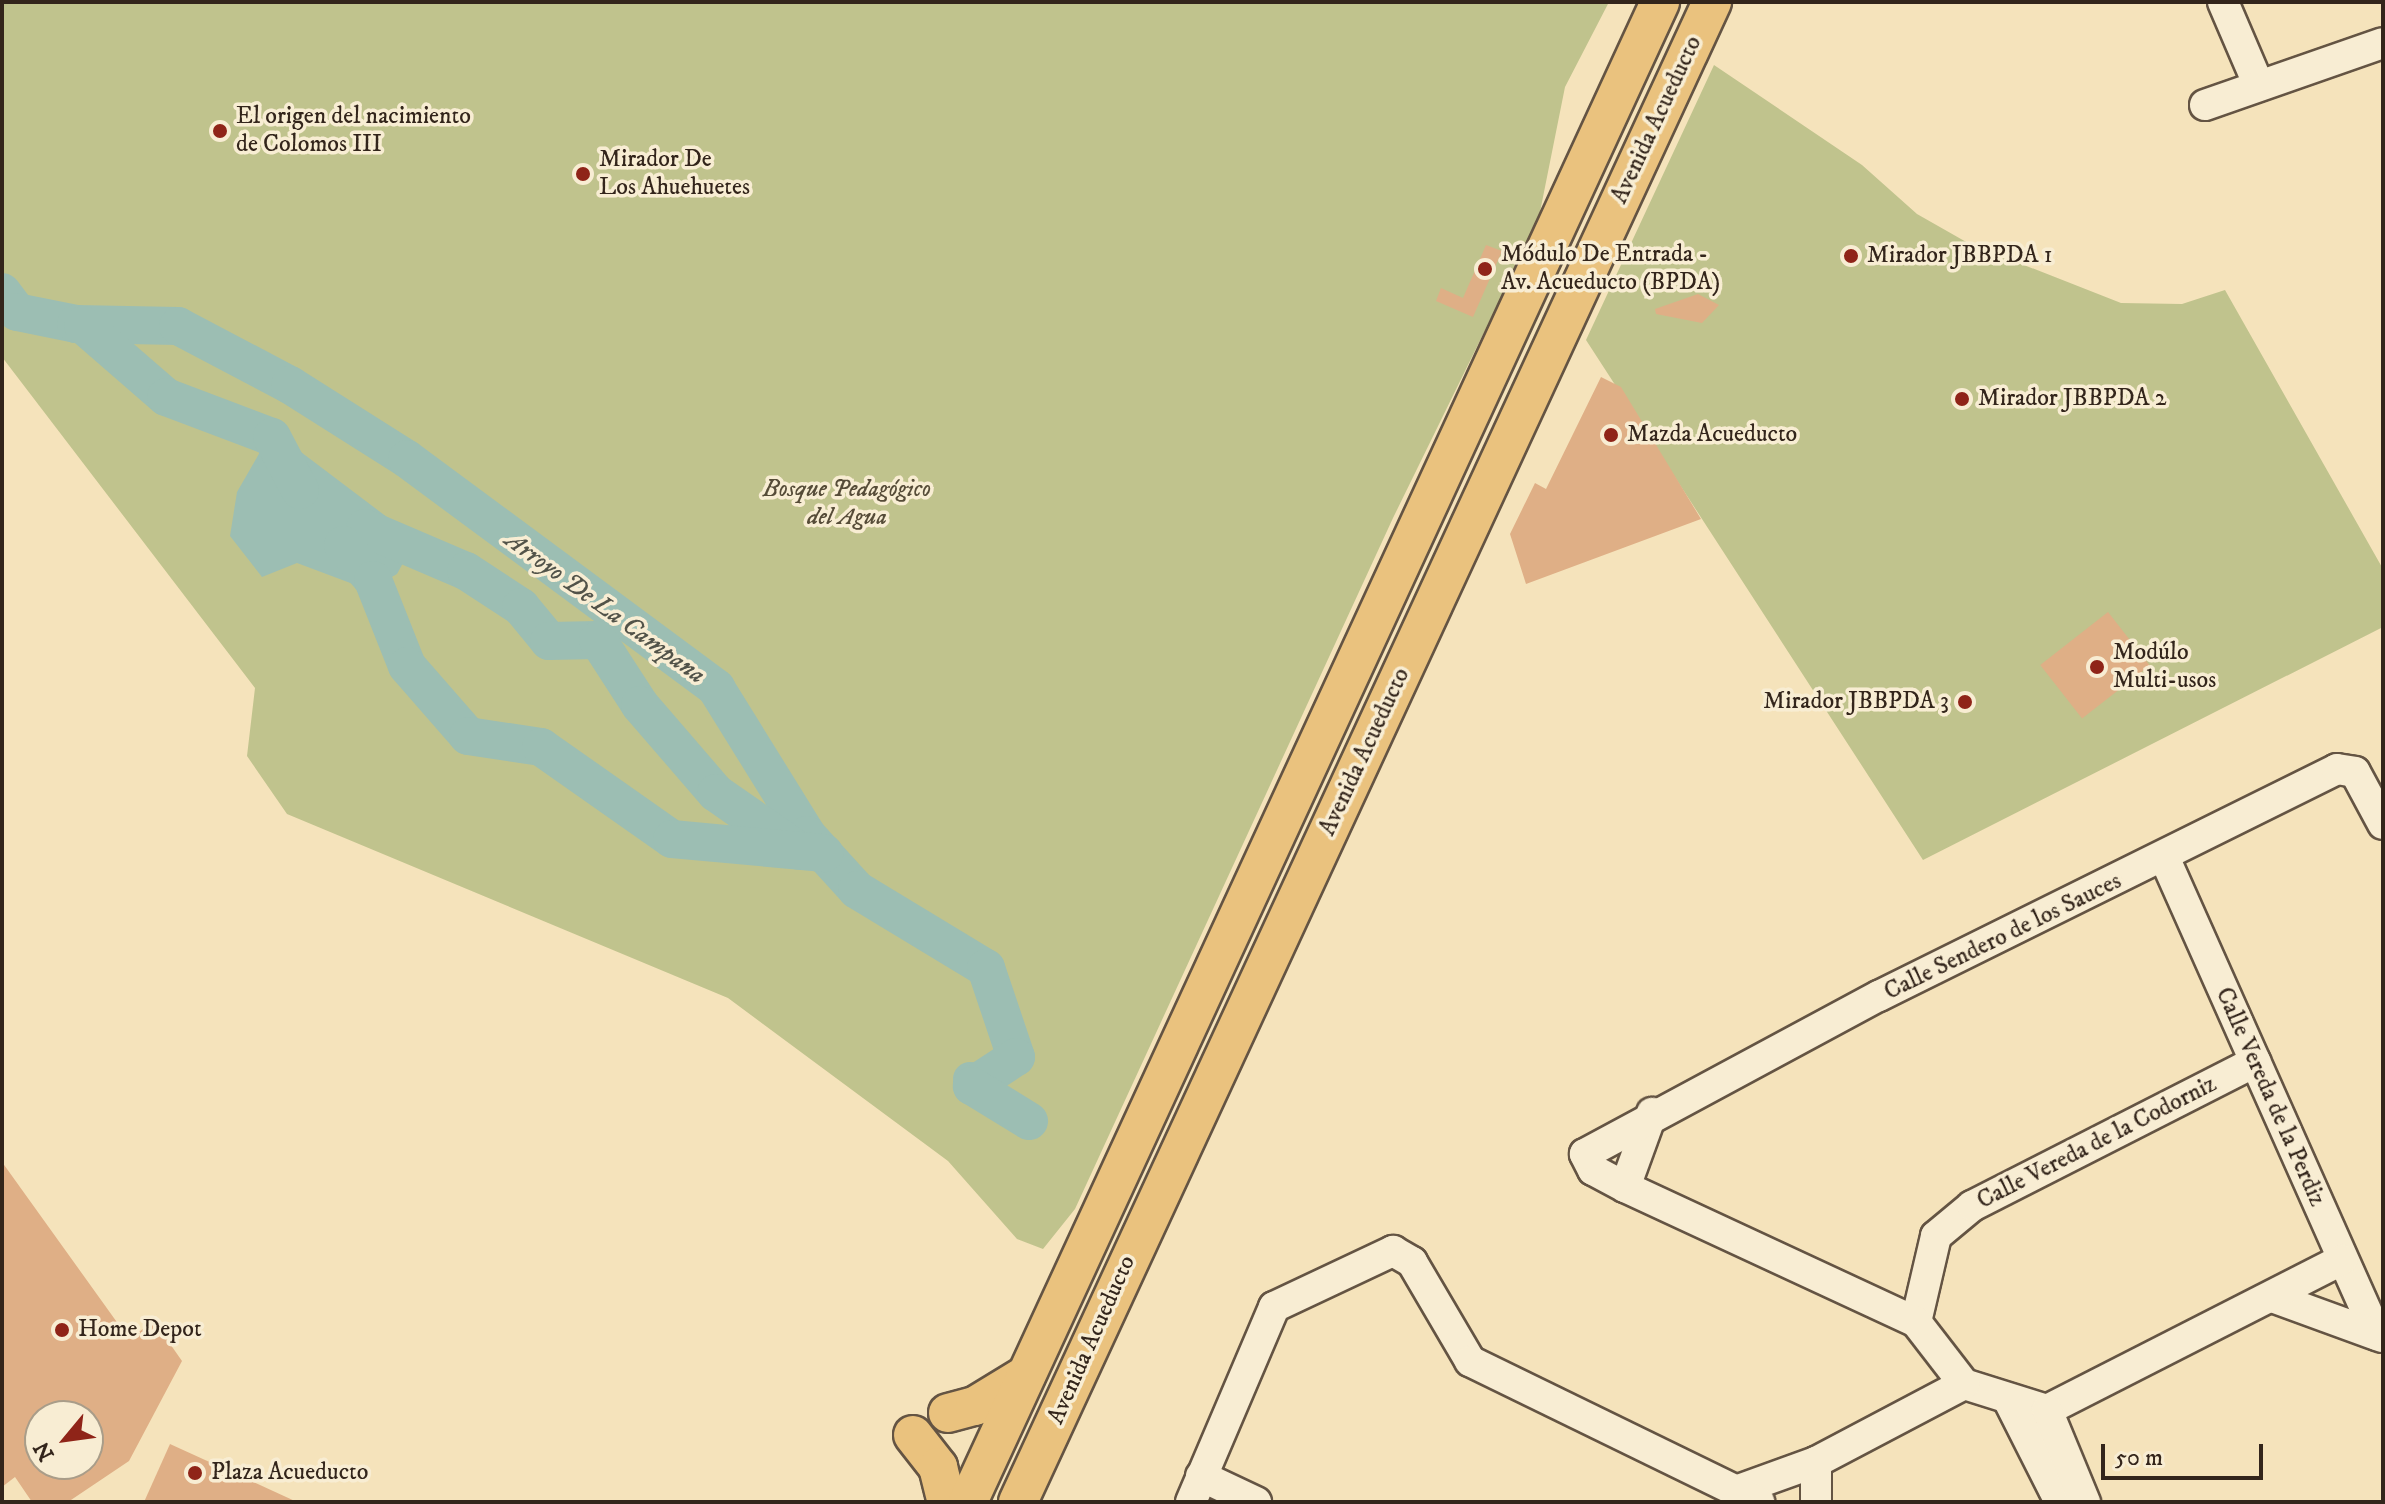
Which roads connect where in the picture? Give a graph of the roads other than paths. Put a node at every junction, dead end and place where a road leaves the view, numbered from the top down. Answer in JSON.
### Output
{"nodes":[{"id":1,"x":1660,"y":2,"type":"edge"},
{"id":2,"x":1712,"y":2,"type":"edge"},
{"id":3,"x":2223,"y":2,"type":"edge"},
{"id":4,"x":2383,"y":43,"type":"edge"},
{"id":5,"x":2259,"y":86,"type":"junction"},
{"id":6,"x":2205,"y":105,"type":"dead end"},
{"id":7,"x":1437,"y":478,"type":"junction"},
{"id":8,"x":1481,"y":501,"type":"junction"},
{"id":9,"x":2383,"y":824,"type":"edge"},
{"id":10,"x":2165,"y":859,"type":"junction"},
{"id":11,"x":2255,"y":1062,"type":"junction"},
{"id":12,"x":1652,"y":1113,"type":"junction"},
{"id":13,"x":1625,"y":1187,"type":"junction"},
{"id":14,"x":2342,"y":1260,"type":"junction"},
{"id":15,"x":2272,"y":1297,"type":"junction"},
{"id":16,"x":1916,"y":1322,"type":"junction"},
{"id":17,"x":2380,"y":1336,"type":"edge"},
{"id":18,"x":1026,"y":1375,"type":"junction"},
{"id":19,"x":1964,"y":1384,"type":"junction"},
{"id":20,"x":2010,"y":1403,"type":"junction"},
{"id":21,"x":2047,"y":1410,"type":"junction"},
{"id":22,"x":948,"y":1413,"type":"dead end"},
{"id":23,"x":913,"y":1435,"type":"dead end"},
{"id":24,"x":1816,"y":1462,"type":"junction"},
{"id":25,"x":1196,"y":1489,"type":"edge"},
{"id":26,"x":1750,"y":1496,"type":"edge"},
{"id":27,"x":947,"y":1502,"type":"edge"},
{"id":28,"x":968,"y":1502,"type":"edge"},
{"id":29,"x":1018,"y":1502,"type":"edge"},
{"id":30,"x":1256,"y":1502,"type":"edge"},
{"id":31,"x":1816,"y":1502,"type":"edge"},
{"id":32,"x":2060,"y":1502,"type":"edge"},
{"id":33,"x":2085,"y":1502,"type":"edge"}],
"edges":[{"from":1,"to":7,"type":"main road","name":"Avenida Acueducto"},
{"from":2,"to":8,"type":"main road","name":"Avenida Acueducto"},
{"from":3,"to":5,"type":"street"},
{"from":4,"to":5,"type":"street"},
{"from":5,"to":6,"type":"street"},
{"from":7,"to":8,"type":"main road"},
{"from":7,"to":18,"type":"main road","name":"Avenida Acueducto"},
{"from":8,"to":29,"type":"main road","name":"Avenida Acueducto"},
{"from":9,"to":10,"type":"street","name":"Calle Sendero de los Sauces"},
{"from":10,"to":11,"type":"street","name":"Calle Vereda de la Perdiz"},
{"from":10,"to":12,"type":"street","name":"Calle Sendero de los Sauces"},
{"from":11,"to":14,"type":"street","name":"Calle Vereda de la Perdiz"},
{"from":11,"to":16,"type":"street","name":"Calle Vereda de la Codorniz"},
{"from":12,"to":13,"type":"street"},
{"from":12,"to":13,"type":"street","name":"Calle Sendero de los Sauces"},
{"from":13,"to":16,"type":"street","name":"Calle Sendero de los Sauces"},
{"from":14,"to":15,"type":"street"},
{"from":14,"to":17,"type":"street","name":"Calle Vereda de la Perdiz"},
{"from":15,"to":17,"type":"street"},
{"from":15,"to":21,"type":"street"},
{"from":16,"to":19,"type":"street","name":"Calle Sendero de los Sauces"},
{"from":18,"to":22,"type":"main road"},
{"from":18,"to":28,"type":"main road","name":"Avenida Acueducto"},
{"from":19,"to":20,"type":"street","name":"Calle Sendero de los Sauces"},
{"from":19,"to":24,"type":"street"},
{"from":20,"to":21,"type":"street","name":"Calle Sendero de los Sauces"},
{"from":20,"to":32,"type":"street"},
{"from":21,"to":33,"type":"street"},
{"from":23,"to":27,"type":"main road"},
{"from":24,"to":26,"type":"street"},
{"from":24,"to":31,"type":"street"},
{"from":25,"to":26,"type":"street"},
{"from":25,"to":30,"type":"street"}]}
